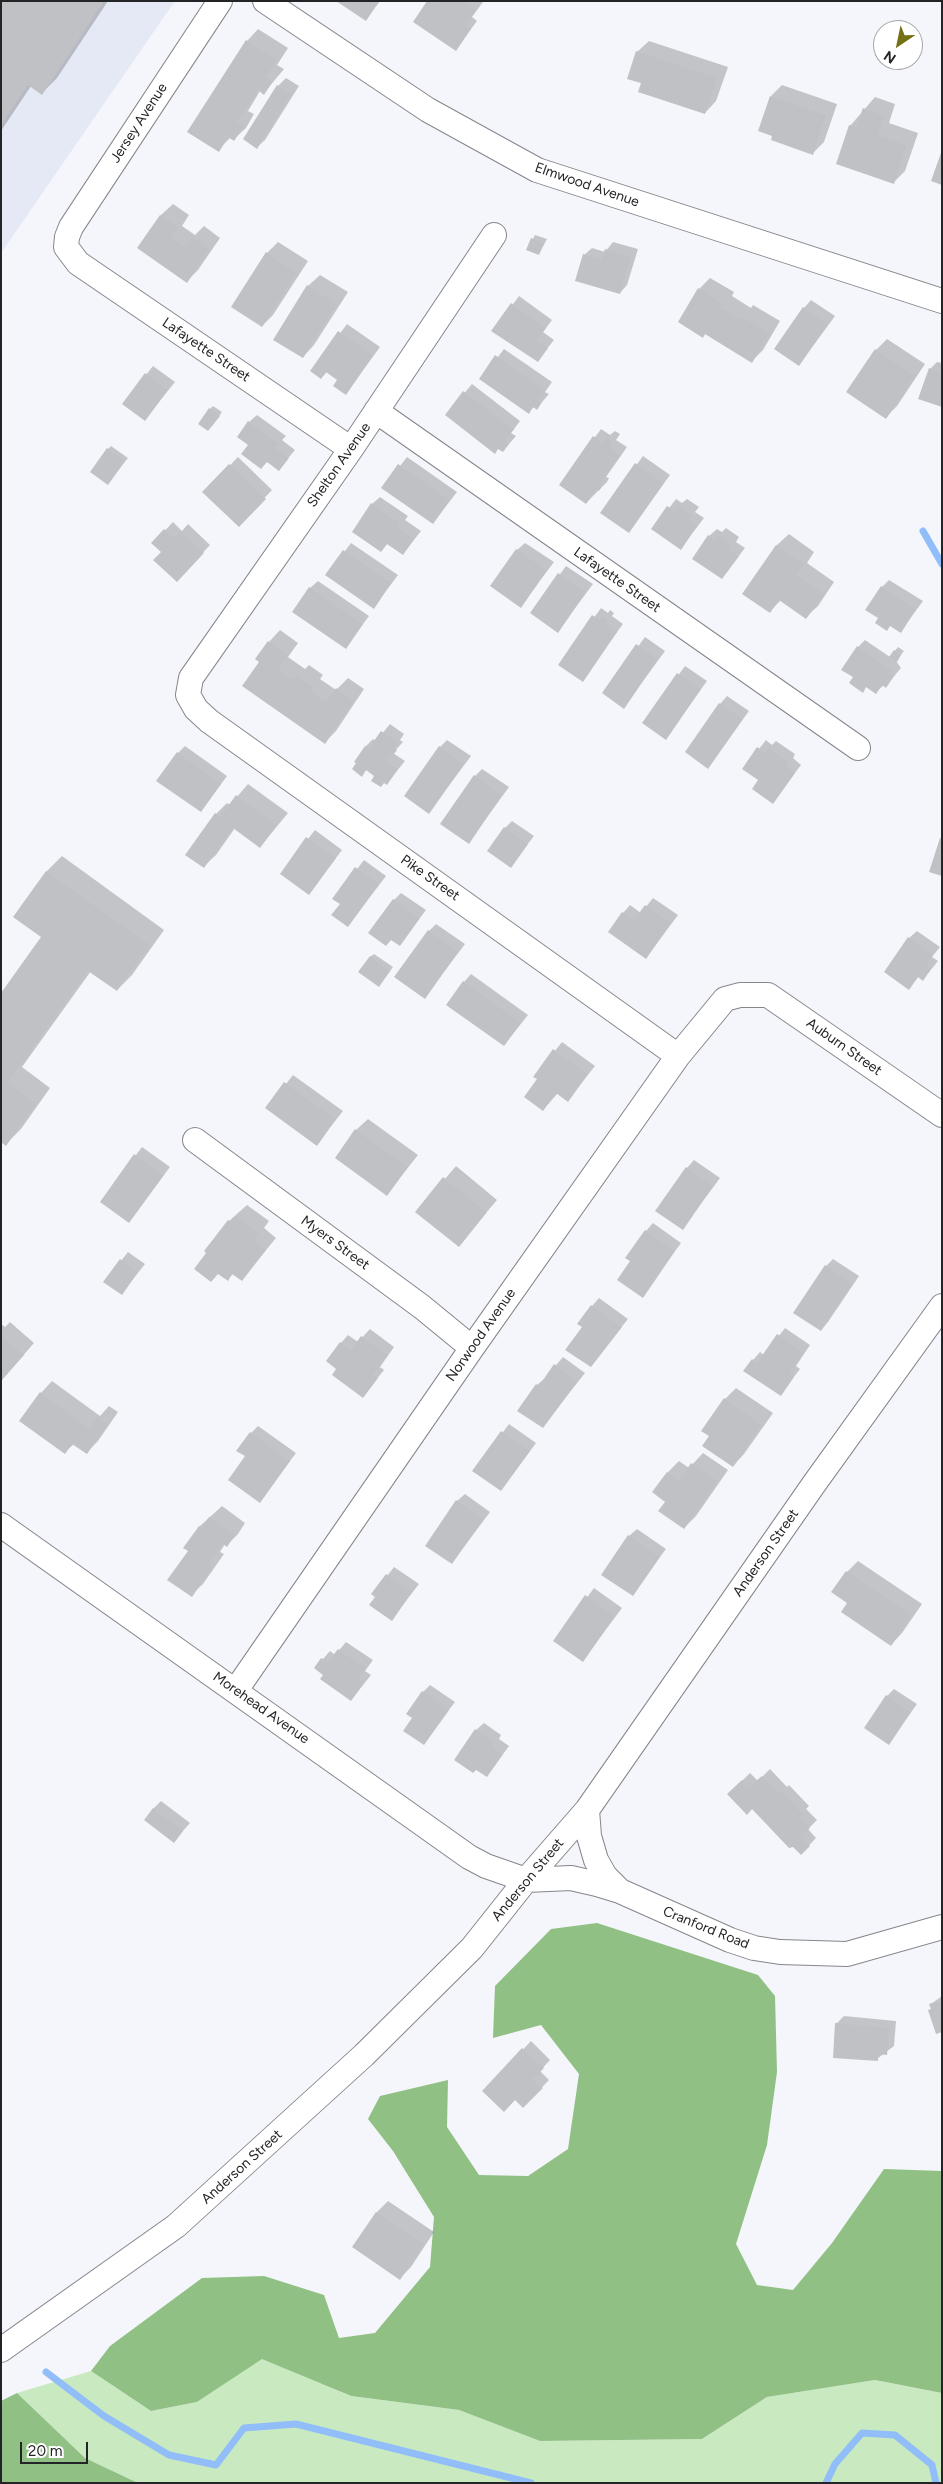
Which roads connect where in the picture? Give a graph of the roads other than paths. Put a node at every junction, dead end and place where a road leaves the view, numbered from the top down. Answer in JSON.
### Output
{"nodes":[{"id":1,"x":220,"y":1,"type":"edge"},
{"id":2,"x":265,"y":1,"type":"edge"},
{"id":3,"x":494,"y":235,"type":"dead end"},
{"id":4,"x":66,"y":247,"type":"joint"},
{"id":5,"x":942,"y":301,"type":"edge"},
{"id":6,"x":376,"y":411,"type":"junction"},
{"id":7,"x":351,"y":449,"type":"junction"},
{"id":8,"x":188,"y":695,"type":"joint"},
{"id":9,"x":858,"y":748,"type":"dead end"},
{"id":10,"x":740,"y":995,"type":"joint"},
{"id":11,"x":678,"y":1056,"type":"junction"},
{"id":12,"x":942,"y":1115,"type":"edge"},
{"id":13,"x":195,"y":1140,"type":"dead end"},
{"id":14,"x":942,"y":1306,"type":"edge"},
{"id":15,"x":472,"y":1348,"type":"junction"},
{"id":16,"x":1,"y":1526,"type":"edge"},
{"id":17,"x":236,"y":1690,"type":"junction"},
{"id":18,"x":587,"y":1810,"type":"junction"},
{"id":19,"x":526,"y":1880,"type":"junction"},
{"id":20,"x":620,"y":1891,"type":"junction"},
{"id":21,"x":942,"y":1927,"type":"edge"},
{"id":22,"x":1,"y":2350,"type":"edge"}],
"edges":[{"from":1,"to":4,"type":"street","name":"Jersey Avenue"},
{"from":2,"to":5,"type":"street","name":"Elmwood Avenue"},
{"from":3,"to":6,"type":"street","name":"Shelton Avenue"},
{"from":4,"to":7,"type":"street","name":"Lafayette Street"},
{"from":6,"to":7,"type":"street","name":"Shelton Avenue"},
{"from":6,"to":9,"type":"street","name":"Lafayette Street"},
{"from":7,"to":8,"type":"street","name":"Shelton Avenue"},
{"from":8,"to":11,"type":"street","name":"Pike Street"},
{"from":10,"to":11,"type":"street","name":"Norwood Avenue"},
{"from":10,"to":12,"type":"street","name":"Auburn Street"},
{"from":11,"to":15,"type":"street","name":"Norwood Avenue"},
{"from":13,"to":15,"type":"street","name":"Myers Street"},
{"from":14,"to":18,"type":"street","name":"Anderson Street"},
{"from":15,"to":17,"type":"street","name":"Norwood Avenue"},
{"from":16,"to":17,"type":"street","name":"Morehead Avenue"},
{"from":17,"to":19,"type":"street","name":"Morehead Avenue"},
{"from":18,"to":19,"type":"street","name":"Anderson Street"},
{"from":18,"to":20,"type":"street","name":"Cranford Road"},
{"from":19,"to":20,"type":"street","name":"Cranford Road"},
{"from":19,"to":22,"type":"street","name":"Anderson Street"},
{"from":20,"to":21,"type":"street","name":"Cranford Road"}]}
